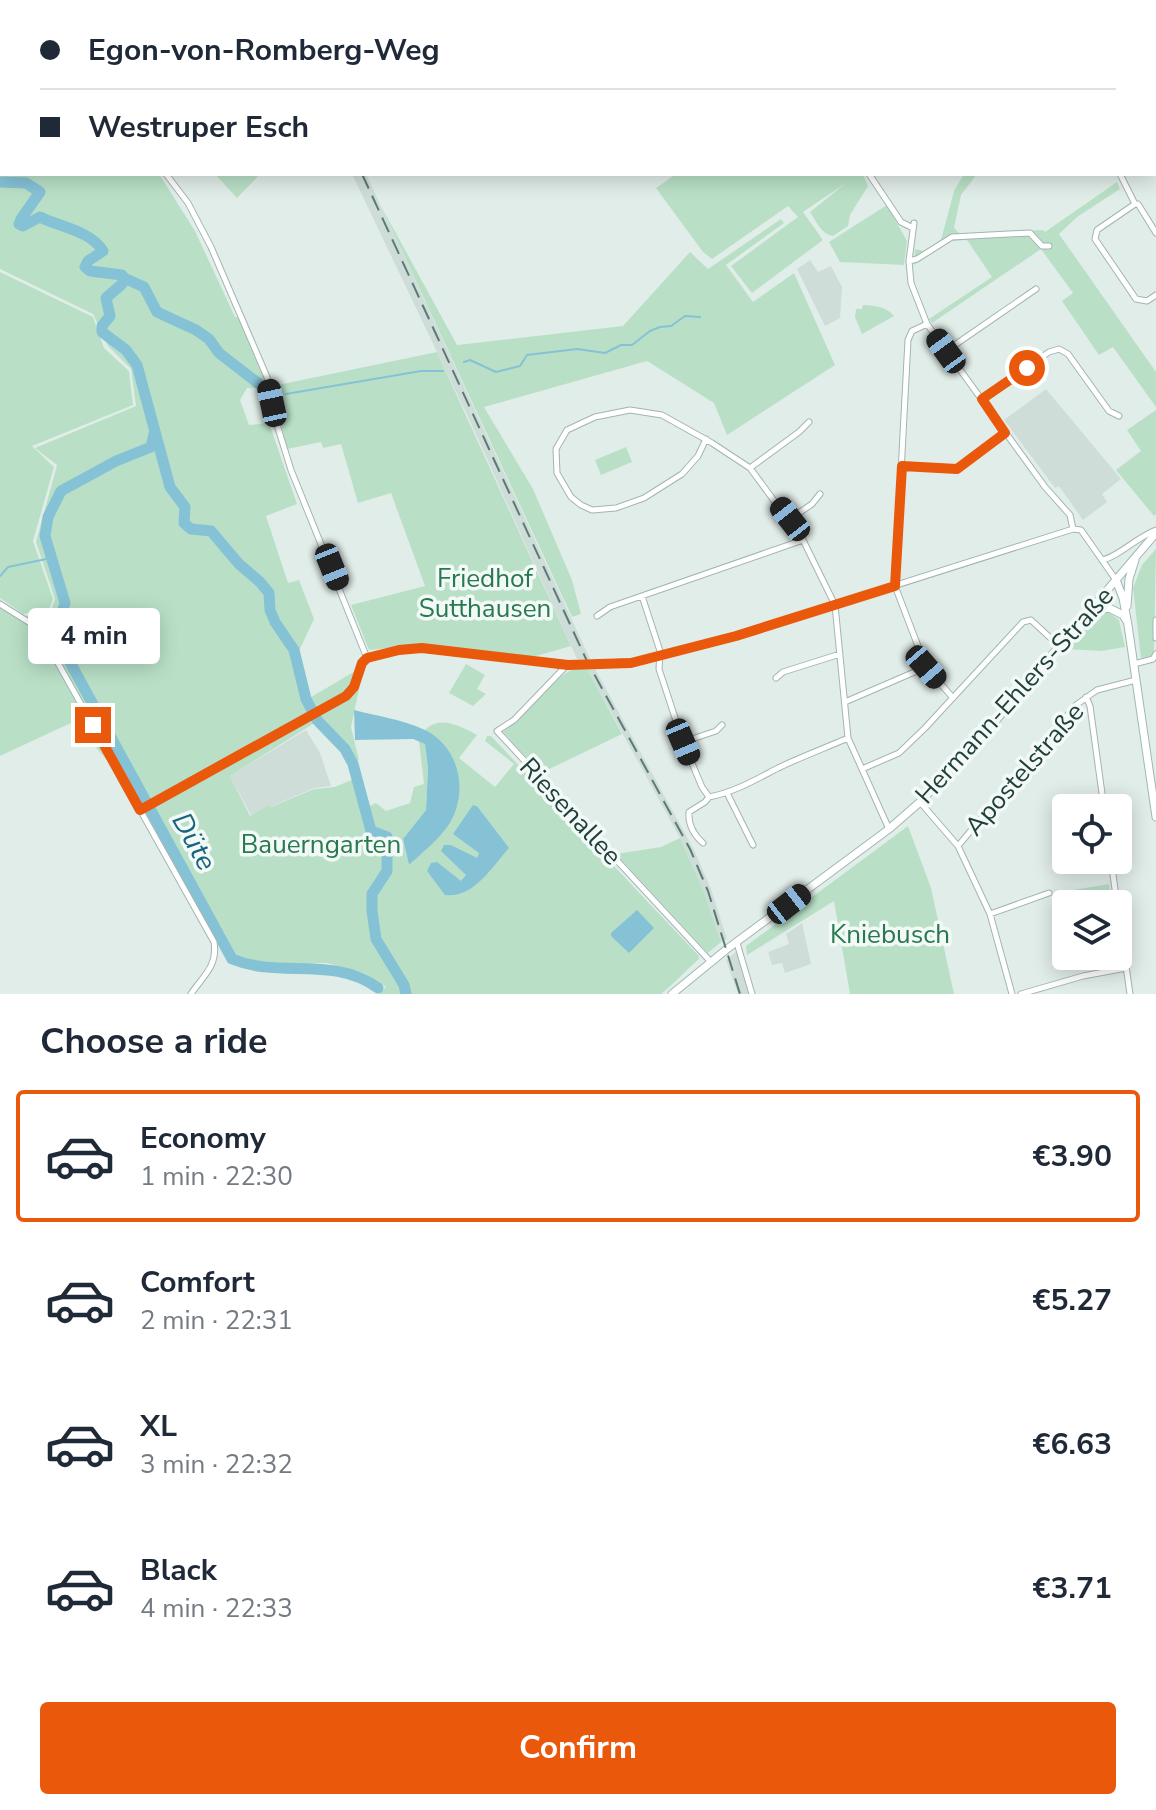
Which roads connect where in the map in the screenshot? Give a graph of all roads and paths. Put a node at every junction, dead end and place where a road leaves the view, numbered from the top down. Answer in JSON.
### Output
{"nodes":[{"id":1,"x":168,"y":176,"type":"edge"},
{"id":2,"x":870,"y":176,"type":"edge"},
{"id":3,"x":1121,"y":176,"type":"edge"},
{"id":4,"x":1135,"y":204,"type":"junction"},
{"id":5,"x":1156,"y":233,"type":"edge"},
{"id":6,"x":1049,"y":246,"type":"dead end"},
{"id":7,"x":909,"y":261,"type":"junction"},
{"id":8,"x":1036,"y":289,"type":"dead end"},
{"id":9,"x":1156,"y":295,"type":"edge"},
{"id":10,"x":927,"y":324,"type":"junction"},
{"id":11,"x":946,"y":351,"type":"junction"},
{"id":12,"x":982,"y":399,"type":"junction"},
{"id":13,"x":1119,"y":416,"type":"dead end"},
{"id":14,"x":809,"y":422,"type":"dead end"},
{"id":15,"x":1005,"y":433,"type":"junction"},
{"id":16,"x":706,"y":439,"type":"junction"},
{"id":17,"x":902,"y":466,"type":"junction"},
{"id":18,"x":750,"y":468,"type":"junction"},
{"id":19,"x":820,"y":494,"type":"dead end"},
{"id":20,"x":790,"y":519,"type":"junction"},
{"id":21,"x":1073,"y":529,"type":"junction"},
{"id":22,"x":1156,"y":531,"type":"edge"},
{"id":23,"x":803,"y":540,"type":"junction"},
{"id":24,"x":1137,"y":556,"type":"junction"},
{"id":25,"x":1102,"y":560,"type":"junction"},
{"id":26,"x":1116,"y":580,"type":"junction"},
{"id":27,"x":895,"y":586,"type":"junction"},
{"id":28,"x":642,"y":596,"type":"junction"},
{"id":29,"x":0,"y":604,"type":"edge"},
{"id":30,"x":835,"y":605,"type":"junction"},
{"id":31,"x":1087,"y":614,"type":"junction"},
{"id":32,"x":597,"y":616,"type":"dead end"},
{"id":33,"x":1156,"y":620,"type":"edge"},
{"id":34,"x":1128,"y":621,"type":"junction"},
{"id":35,"x":1156,"y":638,"type":"edge"},
{"id":36,"x":1059,"y":646,"type":"junction"},
{"id":37,"x":840,"y":654,"type":"junction"},
{"id":38,"x":1156,"y":654,"type":"edge"},
{"id":39,"x":367,"y":658,"type":"junction"},
{"id":40,"x":659,"y":658,"type":"junction"},
{"id":41,"x":1134,"y":664,"type":"junction"},
{"id":42,"x":568,"y":665,"type":"junction"},
{"id":43,"x":926,"y":667,"type":"junction"},
{"id":44,"x":776,"y":678,"type":"dead end"},
{"id":45,"x":1136,"y":680,"type":"junction"},
{"id":46,"x":1086,"y":697,"type":"junction"},
{"id":47,"x":953,"y":698,"type":"junction"},
{"id":48,"x":845,"y":702,"type":"junction"},
{"id":49,"x":722,"y":725,"type":"dead end"},
{"id":50,"x":848,"y":738,"type":"junction"},
{"id":51,"x":683,"y":742,"type":"junction"},
{"id":52,"x":862,"y":769,"type":"junction"},
{"id":53,"x":1153,"y":778,"type":"edge"},
{"id":54,"x":727,"y":793,"type":"junction"},
{"id":55,"x":1102,"y":794,"type":"edge"},
{"id":56,"x":709,"y":797,"type":"junction"},
{"id":57,"x":920,"y":802,"type":"junction"},
{"id":58,"x":143,"y":808,"type":"junction"},
{"id":59,"x":1156,"y":817,"type":"edge"},
{"id":60,"x":889,"y":829,"type":"junction"},
{"id":61,"x":703,"y":843,"type":"dead end"},
{"id":62,"x":753,"y":845,"type":"dead end"},
{"id":63,"x":958,"y":846,"type":"junction"},
{"id":64,"x":1049,"y":893,"type":"dead end"},
{"id":65,"x":990,"y":914,"type":"junction"},
{"id":66,"x":737,"y":943,"type":"junction"},
{"id":67,"x":711,"y":962,"type":"junction"},
{"id":68,"x":1119,"y":970,"type":"edge"},
{"id":69,"x":1126,"y":970,"type":"edge"},
{"id":70,"x":1044,"y":991,"type":"edge"},
{"id":71,"x":191,"y":994,"type":"edge"},
{"id":72,"x":672,"y":994,"type":"edge"},
{"id":73,"x":752,"y":994,"type":"edge"},
{"id":74,"x":1012,"y":994,"type":"edge"},
{"id":75,"x":1021,"y":994,"type":"edge"},
{"id":76,"x":1130,"y":994,"type":"edge"}],
"edges":[{"from":1,"to":39,"type":"street"},
{"from":2,"to":7,"type":"street"},
{"from":3,"to":4,"type":"street"},
{"from":4,"to":5,"type":"street"},
{"from":4,"to":9,"type":"street"},
{"from":6,"to":7,"type":"street"},
{"from":7,"to":10,"type":"street"},
{"from":8,"to":11,"type":"street"},
{"from":10,"to":11,"type":"street"},
{"from":10,"to":17,"type":"street"},
{"from":11,"to":12,"type":"street"},
{"from":12,"to":13,"type":"street"},
{"from":12,"to":15,"type":"street"},
{"from":14,"to":18,"type":"street"},
{"from":15,"to":17,"type":"street"},
{"from":15,"to":21,"type":"street"},
{"from":16,"to":16,"type":"street"},
{"from":16,"to":18,"type":"street"},
{"from":17,"to":27,"type":"street"},
{"from":18,"to":20,"type":"street"},
{"from":19,"to":20,"type":"street"},
{"from":20,"to":23,"type":"street"},
{"from":21,"to":25,"type":"street"},
{"from":21,"to":27,"type":"street"},
{"from":22,"to":24,"type":"street","name":"Hermann-Ehlers-Straße"},
{"from":22,"to":25,"type":"street","name":"Hermann-Ehlers-Straße"},
{"from":23,"to":28,"type":"street"},
{"from":23,"to":30,"type":"street"},
{"from":24,"to":26,"type":"street","name":"Hermann-Ehlers-Straße"},
{"from":24,"to":34,"type":"street"},
{"from":25,"to":26,"type":"street"},
{"from":26,"to":31,"type":"street","name":"Hermann-Ehlers-Straße"},
{"from":26,"to":34,"type":"street"},
{"from":27,"to":30,"type":"street"},
{"from":27,"to":43,"type":"street"},
{"from":28,"to":32,"type":"street"},
{"from":28,"to":40,"type":"street"},
{"from":29,"to":58,"type":"street"},
{"from":30,"to":37,"type":"street"},
{"from":30,"to":40,"type":"street"},
{"from":31,"to":34,"type":"street"},
{"from":31,"to":36,"type":"street","name":"Hermann-Ehlers-Straße"},
{"from":33,"to":35,"type":"street"},
{"from":34,"to":41,"type":"street"},
{"from":36,"to":47,"type":"street"},
{"from":36,"to":57,"type":"street","name":"Hermann-Ehlers-Straße"},
{"from":37,"to":44,"type":"street"},
{"from":37,"to":48,"type":"street"},
{"from":38,"to":41,"type":"street"},
{"from":39,"to":42,"type":"street"},
{"from":39,"to":58,"type":"street"},
{"from":40,"to":42,"type":"street"},
{"from":40,"to":51,"type":"street"},
{"from":41,"to":45,"type":"street"},
{"from":42,"to":67,"type":"street","name":"Riesenallee"},
{"from":43,"to":47,"type":"street"},
{"from":43,"to":48,"type":"street"},
{"from":45,"to":46,"type":"street","name":"Apostelstraße"},
{"from":45,"to":53,"type":"street"},
{"from":46,"to":55,"type":"street"},
{"from":46,"to":63,"type":"street","name":"Apostelstraße"},
{"from":47,"to":52,"type":"street"},
{"from":48,"to":50,"type":"street"},
{"from":49,"to":51,"type":"street"},
{"from":50,"to":52,"type":"street"},
{"from":50,"to":54,"type":"street"},
{"from":51,"to":56,"type":"street"},
{"from":52,"to":60,"type":"street"},
{"from":53,"to":59,"type":"street"},
{"from":54,"to":56,"type":"street"},
{"from":54,"to":62,"type":"street"},
{"from":56,"to":61,"type":"street"},
{"from":57,"to":60,"type":"street","name":"Hermann-Ehlers-Straße"},
{"from":57,"to":63,"type":"street"},
{"from":58,"to":71,"type":"street"},
{"from":60,"to":66,"type":"street","name":"Hermann-Ehlers-Straße"},
{"from":63,"to":65,"type":"street"},
{"from":64,"to":65,"type":"street"},
{"from":65,"to":74,"type":"street"},
{"from":66,"to":67,"type":"street","name":"Hermann-Ehlers-Straße"},
{"from":66,"to":73,"type":"street"},
{"from":67,"to":72,"type":"street","name":"Hermann-Ehlers-Straße"},
{"from":68,"to":70,"type":"street"},
{"from":69,"to":76,"type":"street"},
{"from":70,"to":75,"type":"street"}]}
